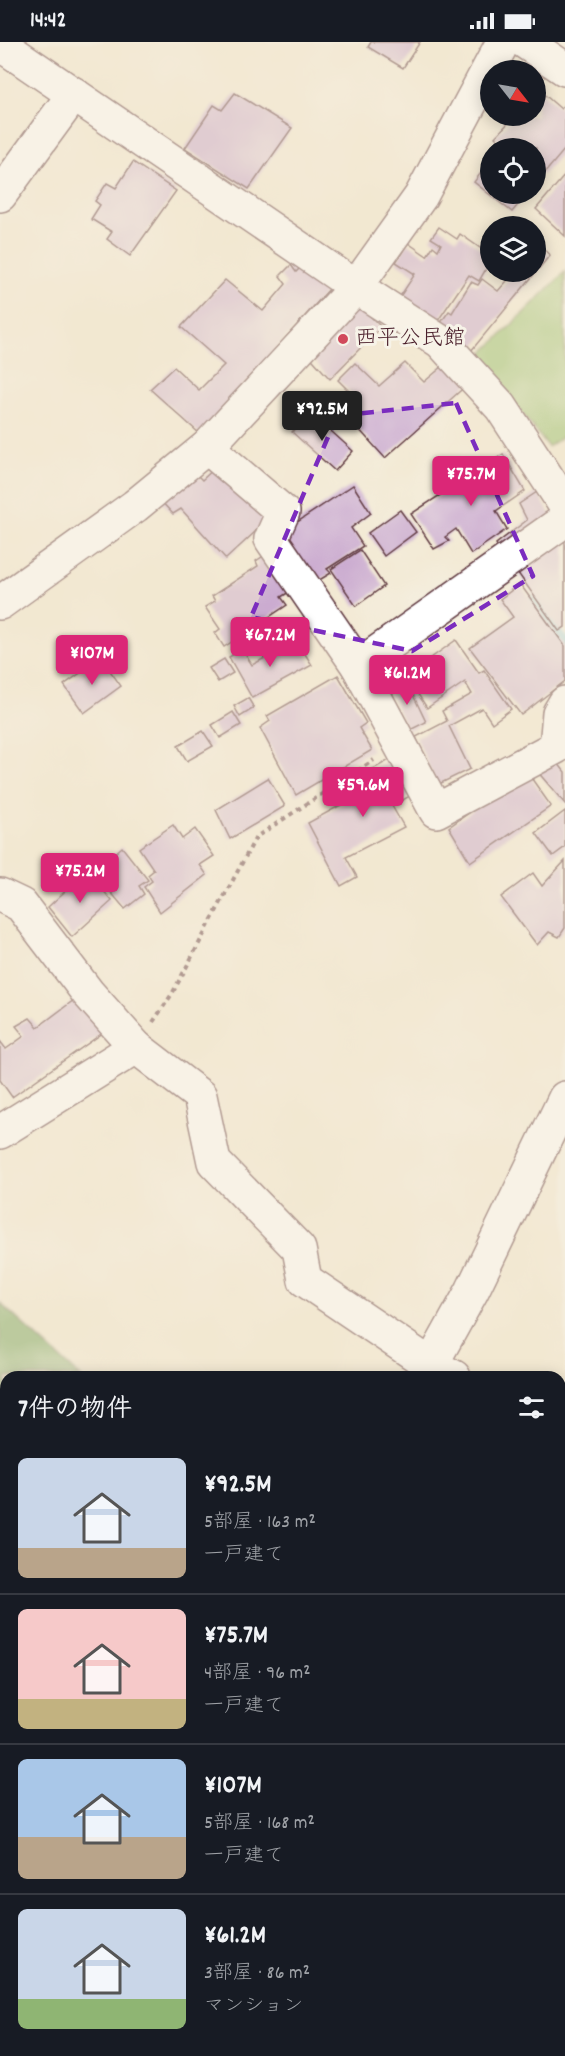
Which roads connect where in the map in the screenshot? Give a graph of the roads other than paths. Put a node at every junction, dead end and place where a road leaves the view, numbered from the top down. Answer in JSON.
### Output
{"nodes":[{"id":1,"x":503,"y":42,"type":"edge"},
{"id":2,"x":525,"y":42,"type":"edge"},
{"id":3,"x":21,"y":49,"type":"edge"},
{"id":4,"x":565,"y":69,"type":"edge"},
{"id":5,"x":74,"y":94,"type":"junction"},
{"id":6,"x":0,"y":195,"type":"edge"},
{"id":7,"x":356,"y":287,"type":"junction"},
{"id":8,"x":207,"y":447,"type":"junction"},
{"id":9,"x":565,"y":505,"type":"edge"},
{"id":10,"x":565,"y":520,"type":"edge"},
{"id":11,"x":0,"y":603,"type":"edge"},
{"id":12,"x":358,"y":666,"type":"junction"},
{"id":13,"x":565,"y":703,"type":"edge"},
{"id":14,"x":561,"y":753,"type":"edge"},
{"id":15,"x":0,"y":895,"type":"edge"},
{"id":16,"x":136,"y":1047,"type":"junction"},
{"id":17,"x":565,"y":1098,"type":"edge"},
{"id":18,"x":0,"y":1132,"type":"edge"},
{"id":19,"x":443,"y":1371,"type":"edge"}],
"edges":[{"from":1,"to":7,"type":"street"},
{"from":2,"to":4,"type":"street"},
{"from":3,"to":5,"type":"street"},
{"from":5,"to":6,"type":"street"},
{"from":5,"to":7,"type":"street"},
{"from":7,"to":8,"type":"street"},
{"from":7,"to":9,"type":"street"},
{"from":8,"to":11,"type":"street"},
{"from":8,"to":12,"type":"street"},
{"from":10,"to":12,"type":"street"},
{"from":12,"to":14,"type":"street"},
{"from":13,"to":14,"type":"street"},
{"from":15,"to":16,"type":"street"},
{"from":16,"to":18,"type":"street"},
{"from":16,"to":19,"type":"street"},
{"from":17,"to":19,"type":"street"}]}
